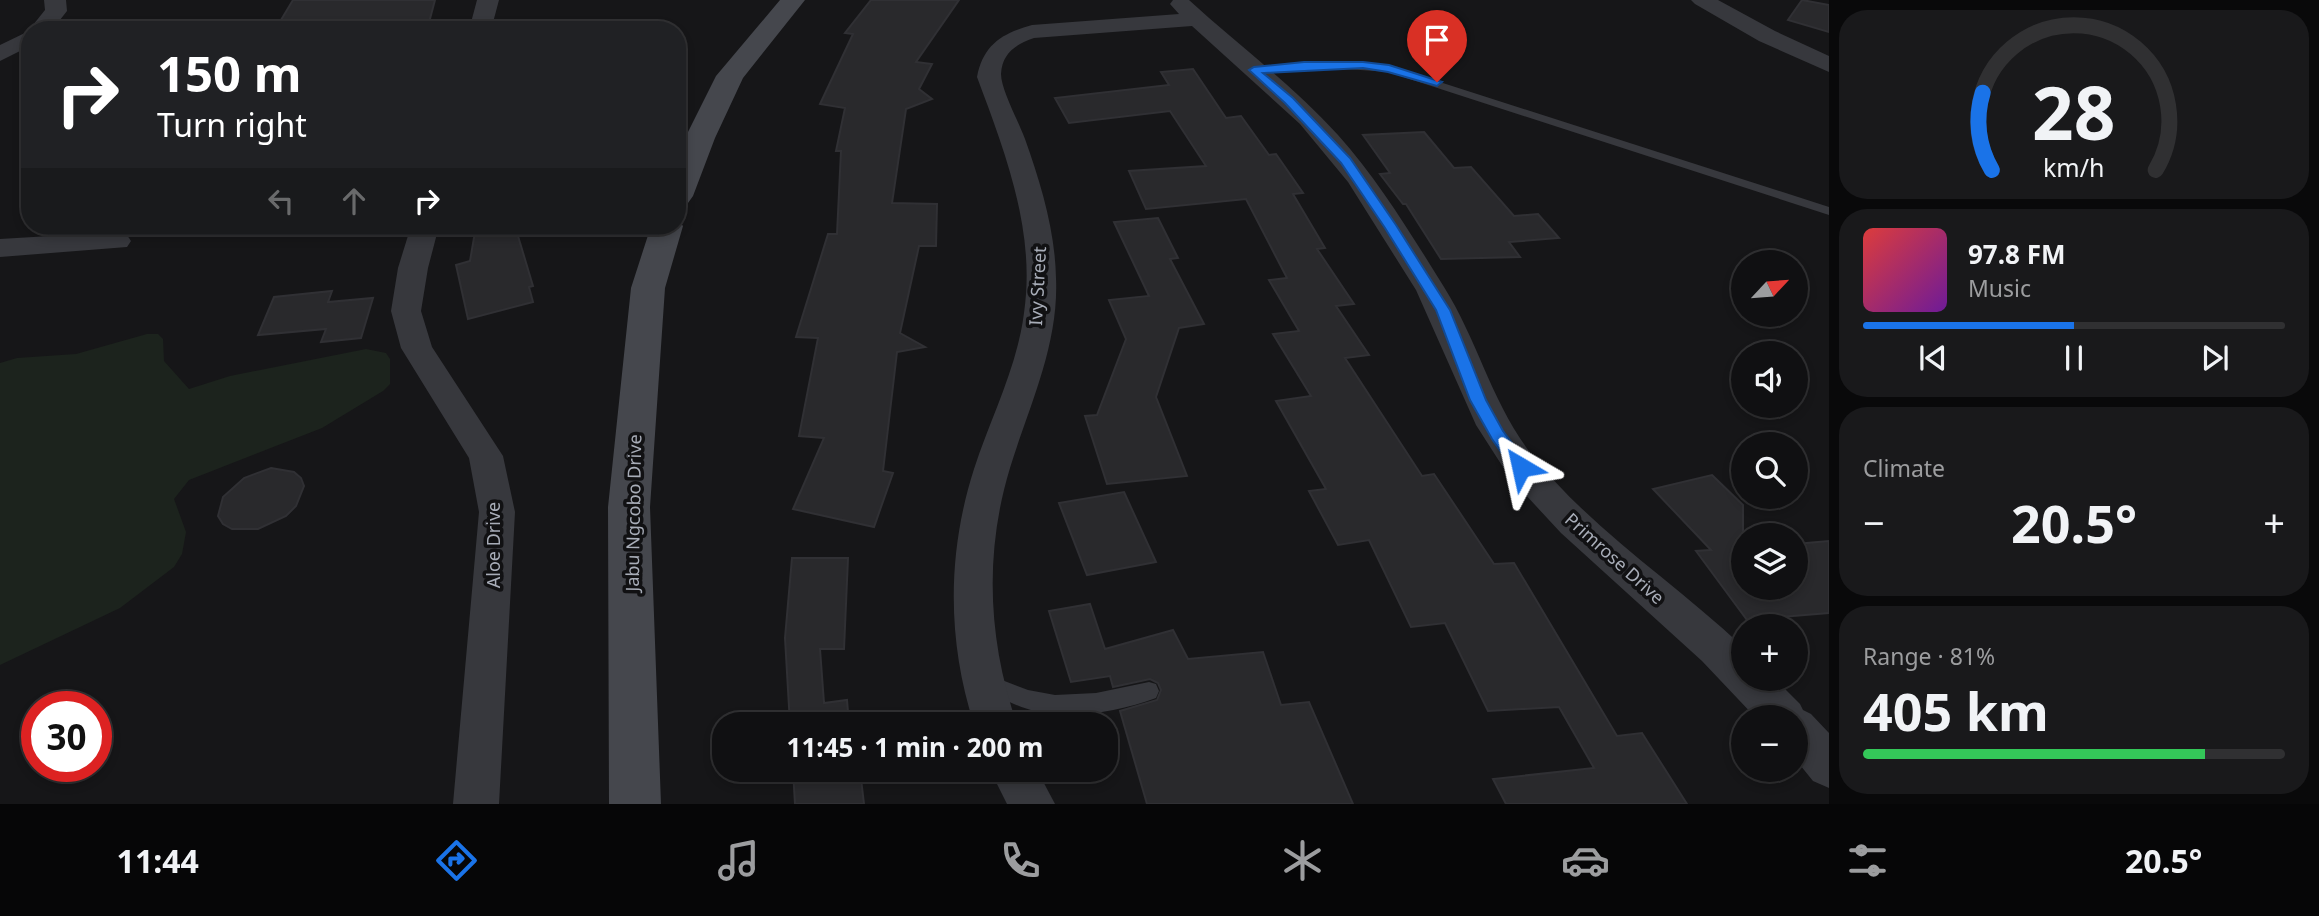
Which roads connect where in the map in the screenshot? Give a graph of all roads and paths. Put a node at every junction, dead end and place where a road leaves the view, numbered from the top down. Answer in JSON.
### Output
{"nodes":[{"id":1,"x":55,"y":0,"type":"edge"},
{"id":2,"x":488,"y":0,"type":"edge"},
{"id":3,"x":793,"y":0,"type":"edge"},
{"id":4,"x":1702,"y":0,"type":"edge"},
{"id":5,"x":1186,"y":9,"type":"edge"},
{"id":6,"x":48,"y":21,"type":"edge"},
{"id":7,"x":482,"y":21,"type":"edge"},
{"id":8,"x":21,"y":42,"type":"edge"},
{"id":9,"x":0,"y":54,"type":"edge"},
{"id":10,"x":1829,"y":65,"type":"edge"},
{"id":11,"x":1254,"y":70,"type":"junction"},
{"id":12,"x":686,"y":173,"type":"edge"},
{"id":13,"x":1829,"y":211,"type":"edge"},
{"id":14,"x":422,"y":235,"type":"edge"},
{"id":15,"x":664,"y":235,"type":"edge"},
{"id":16,"x":117,"y":241,"type":"dead end"},
{"id":17,"x":0,"y":248,"type":"edge"},
{"id":18,"x":1731,"y":663,"type":"edge"},
{"id":19,"x":984,"y":682,"type":"junction"},
{"id":20,"x":1149,"y":691,"type":"dead end"},
{"id":21,"x":1759,"y":691,"type":"edge"},
{"id":22,"x":1773,"y":705,"type":"edge"},
{"id":23,"x":992,"y":712,"type":"edge"},
{"id":24,"x":1808,"y":742,"type":"edge"},
{"id":25,"x":1829,"y":766,"type":"edge"},
{"id":26,"x":1019,"y":782,"type":"edge"},
{"id":27,"x":476,"y":804,"type":"edge"},
{"id":28,"x":635,"y":804,"type":"edge"},
{"id":29,"x":1032,"y":804,"type":"edge"}],
"edges":[{"from":1,"to":6,"type":"street"},
{"from":2,"to":7,"type":"street"},
{"from":3,"to":12,"type":"main road"},
{"from":4,"to":10,"type":"street"},
{"from":5,"to":11,"type":"street","name":"Primrose Drive"},
{"from":5,"to":19,"type":"street","name":"Ivy Street"},
{"from":8,"to":9,"type":"street"},
{"from":11,"to":13,"type":"lane"},
{"from":11,"to":18,"type":"street","name":"Primrose Drive"},
{"from":14,"to":27,"type":"street","name":"Aloe Drive"},
{"from":15,"to":28,"type":"main road","name":"Jabu Ngcobo Drive"},
{"from":16,"to":17,"type":"street"},
{"from":19,"to":20,"type":"lane"},
{"from":19,"to":23,"type":"street","name":"Ivy Street"},
{"from":21,"to":22,"type":"street"},
{"from":24,"to":25,"type":"street"},
{"from":26,"to":29,"type":"street"}]}
